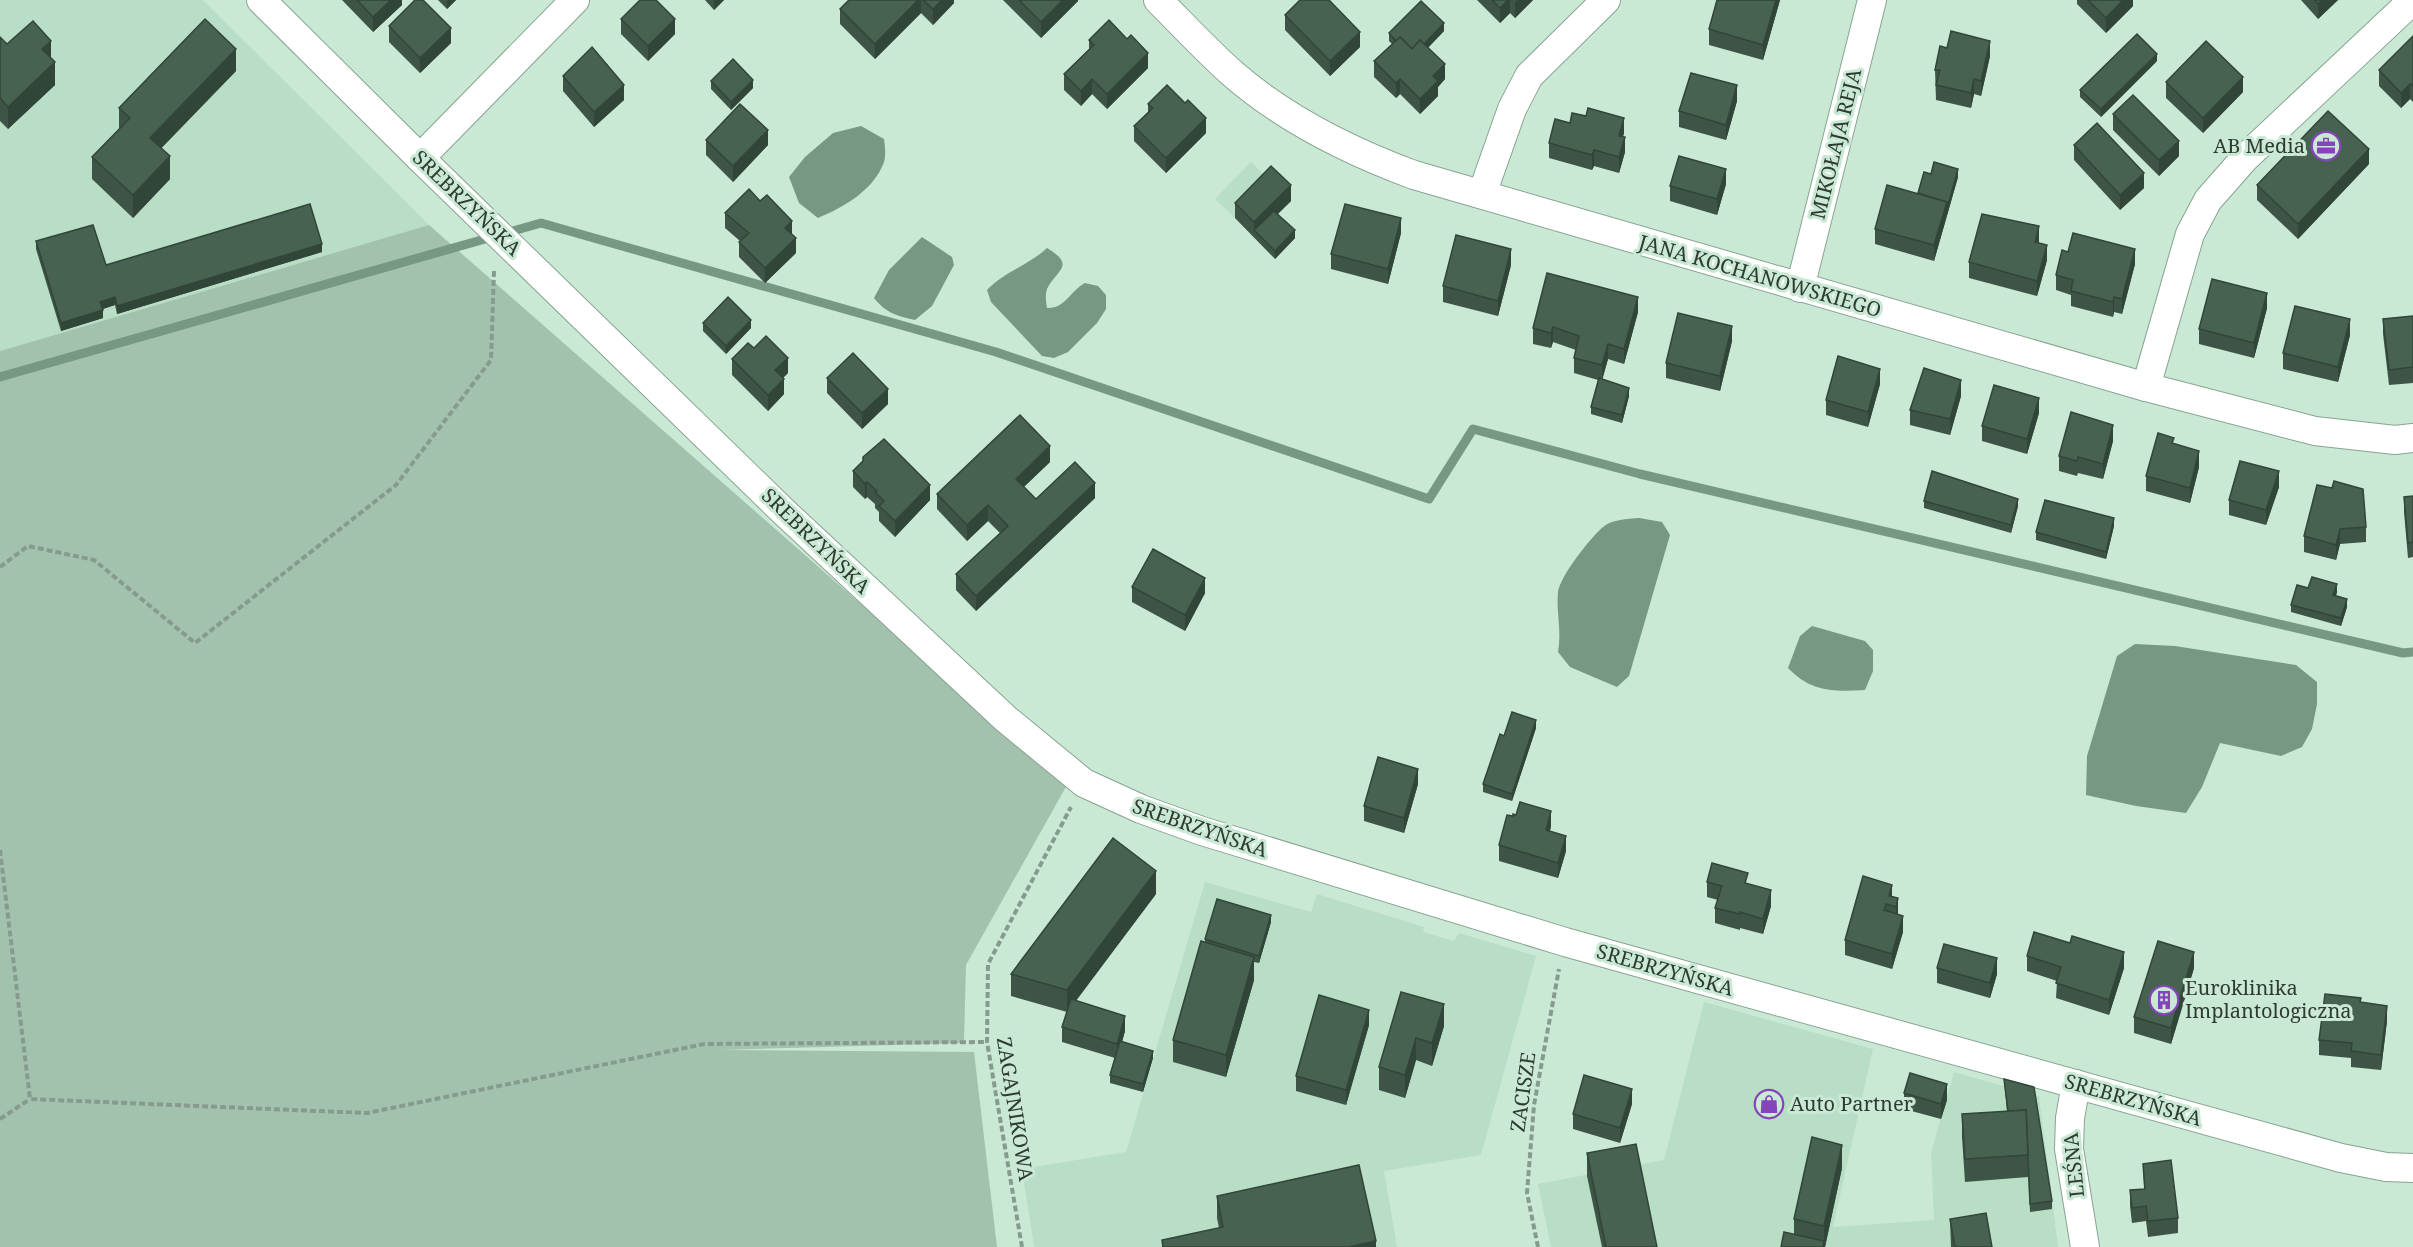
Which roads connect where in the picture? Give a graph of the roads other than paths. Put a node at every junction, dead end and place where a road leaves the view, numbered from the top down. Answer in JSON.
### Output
{"nodes":[{"id":1,"x":261,"y":0,"type":"edge"},
{"id":2,"x":575,"y":0,"type":"edge"},
{"id":3,"x":1158,"y":0,"type":"edge"},
{"id":4,"x":1606,"y":0,"type":"edge"},
{"id":5,"x":1872,"y":0,"type":"edge"},
{"id":6,"x":2413,"y":0,"type":"edge"},
{"id":7,"x":420,"y":158,"type":"junction"},
{"id":8,"x":1482,"y":194,"type":"junction"},
{"id":9,"x":1800,"y":288,"type":"junction"},
{"id":10,"x":2146,"y":387,"type":"junction"},
{"id":11,"x":2413,"y":438,"type":"edge"},
{"id":12,"x":2076,"y":1084,"type":"junction"},
{"id":13,"x":2413,"y":1168,"type":"edge"},
{"id":14,"x":2085,"y":1247,"type":"edge"}],
"edges":[{"from":1,"to":7,"type":"street","name":"SREBRZYŃSKA"},
{"from":2,"to":7,"type":"street"},
{"from":3,"to":8,"type":"street","name":"JANA KOCHANOWSKIEGO"},
{"from":4,"to":8,"type":"street"},
{"from":5,"to":9,"type":"street","name":"MIKOŁAJA REJA"},
{"from":6,"to":10,"type":"street"},
{"from":7,"to":12,"type":"street","name":"SREBRZYŃSKA"},
{"from":8,"to":9,"type":"street","name":"JANA KOCHANOWSKIEGO"},
{"from":9,"to":10,"type":"street","name":"JANA KOCHANOWSKIEGO"},
{"from":10,"to":11,"type":"street","name":"JANA KOCHANOWSKIEGO"},
{"from":12,"to":13,"type":"street","name":"SREBRZYŃSKA"},
{"from":12,"to":14,"type":"street","name":"LEŚNA"}]}
